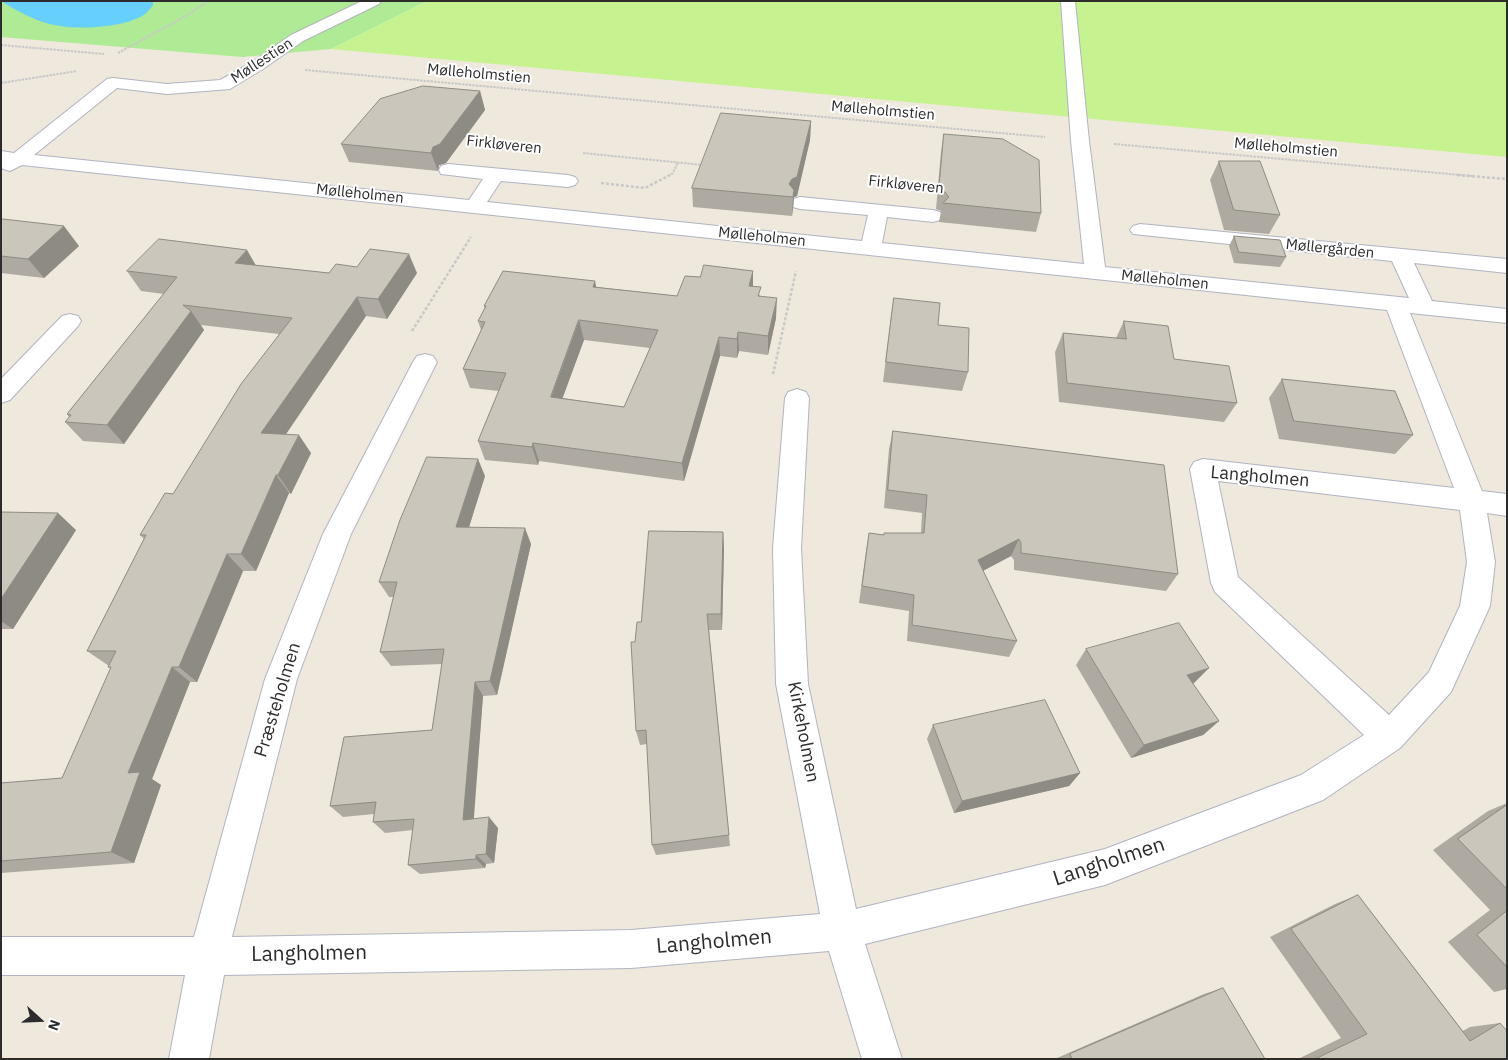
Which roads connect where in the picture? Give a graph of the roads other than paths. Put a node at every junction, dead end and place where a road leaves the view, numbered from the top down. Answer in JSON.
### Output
{"nodes":[{"id":1,"x":374,"y":1,"type":"edge"},
{"id":2,"x":1068,"y":1,"type":"edge"},
{"id":3,"x":10,"y":158,"type":"edge"},
{"id":4,"x":448,"y":170,"type":"dead end"},
{"id":5,"x":1,"y":172,"type":"edge"},
{"id":6,"x":496,"y":175,"type":"junction"},
{"id":7,"x":568,"y":181,"type":"road end"},
{"id":8,"x":800,"y":204,"type":"dead end"},
{"id":9,"x":475,"y":205,"type":"junction"},
{"id":10,"x":879,"y":210,"type":"junction"},
{"id":11,"x":933,"y":216,"type":"dead end"},
{"id":12,"x":1140,"y":230,"type":"dead end"},
{"id":13,"x":870,"y":249,"type":"junction"},
{"id":14,"x":1400,"y":256,"type":"junction"},
{"id":15,"x":1507,"y":266,"type":"edge"},
{"id":16,"x":1095,"y":272,"type":"junction"},
{"id":17,"x":1409,"y":305,"type":"junction"},
{"id":18,"x":1507,"y":316,"type":"edge"},
{"id":19,"x":70,"y":321,"type":"dead end"},
{"id":20,"x":425,"y":362,"type":"road end"},
{"id":21,"x":1,"y":394,"type":"edge"},
{"id":22,"x":797,"y":398,"type":"road end"},
{"id":23,"x":1472,"y":500,"type":"junction"},
{"id":24,"x":1507,"y":505,"type":"edge"},
{"id":25,"x":1389,"y":738,"type":"junction"},
{"id":26,"x":842,"y":931,"type":"junction"},
{"id":27,"x":1,"y":956,"type":"edge"},
{"id":28,"x":208,"y":956,"type":"junction"},
{"id":29,"x":189,"y":1059,"type":"edge"},
{"id":30,"x":882,"y":1059,"type":"edge"}],
"edges":[{"from":1,"to":3,"type":"street","name":"Møllestien"},
{"from":2,"to":16,"type":"street"},
{"from":3,"to":5,"type":"street"},
{"from":3,"to":9,"type":"street","name":"Mølleholmen"},
{"from":4,"to":6,"type":"street","name":"Firkløveren"},
{"from":6,"to":7,"type":"street","name":"Firkløveren"},
{"from":6,"to":9,"type":"street"},
{"from":8,"to":10,"type":"street","name":"Firkløveren"},
{"from":9,"to":13,"type":"street","name":"Mølleholmen"},
{"from":10,"to":11,"type":"street","name":"Firkløveren"},
{"from":10,"to":13,"type":"street"},
{"from":12,"to":14,"type":"street","name":"Møllergården"},
{"from":13,"to":16,"type":"street","name":"Mølleholmen"},
{"from":14,"to":15,"type":"street","name":"Møllergården"},
{"from":14,"to":17,"type":"street"},
{"from":16,"to":17,"type":"street","name":"Mølleholmen"},
{"from":17,"to":18,"type":"street","name":"Mølleholmen"},
{"from":17,"to":23,"type":"street","name":"Langholmen"},
{"from":19,"to":21,"type":"street"},
{"from":20,"to":28,"type":"street","name":"Præsteholmen"},
{"from":22,"to":26,"type":"street","name":"Kirkeholmen"},
{"from":23,"to":24,"type":"street"},
{"from":23,"to":25,"type":"street","name":"Langholmen"},
{"from":23,"to":25,"type":"street","name":"Langholmen"},
{"from":25,"to":26,"type":"street","name":"Langholmen"},
{"from":26,"to":28,"type":"street","name":"Langholmen"},
{"from":26,"to":30,"type":"street","name":"Kirkeholmen"},
{"from":27,"to":28,"type":"street","name":"Langholmen"},
{"from":28,"to":29,"type":"street","name":"Præsteholmen"}]}
